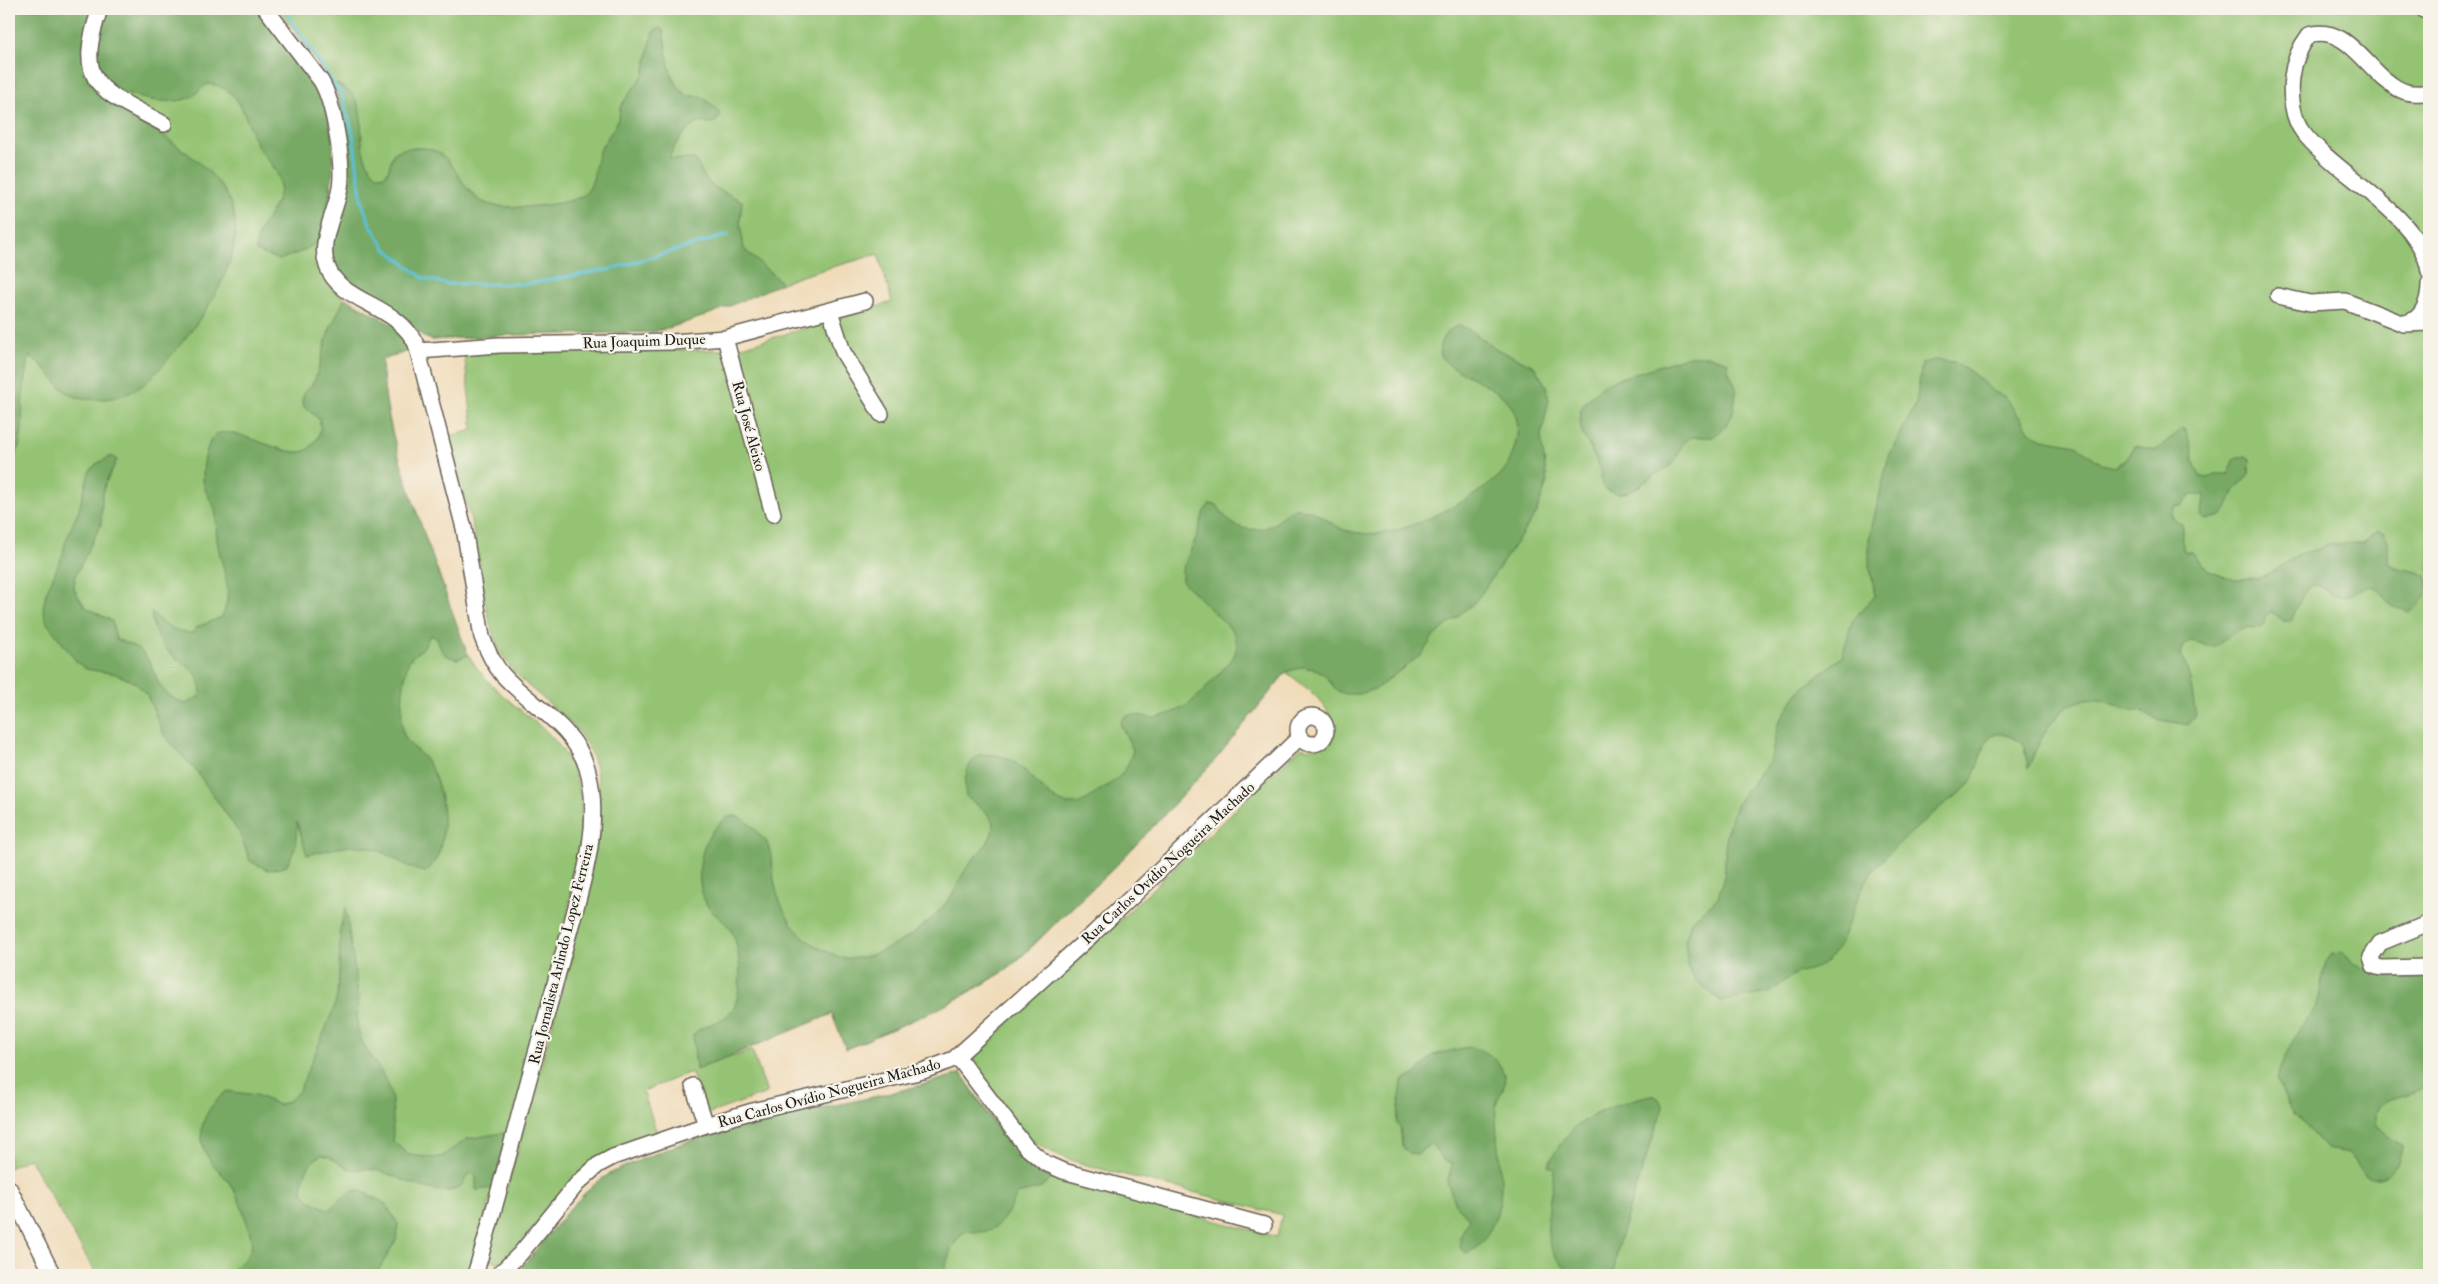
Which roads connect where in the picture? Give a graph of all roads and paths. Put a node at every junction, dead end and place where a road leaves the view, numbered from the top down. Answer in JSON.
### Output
{"nodes":[{"id":1,"x":100,"y":9,"type":"edge"},
{"id":2,"x":266,"y":9,"type":"edge"},
{"id":3,"x":2423,"y":9,"type":"edge"},
{"id":4,"x":2429,"y":13,"type":"edge"},
{"id":5,"x":2429,"y":93,"type":"edge"},
{"id":6,"x":164,"y":124,"type":"dead end"},
{"id":7,"x":2429,"y":272,"type":"edge"},
{"id":8,"x":2429,"y":284,"type":"edge"},
{"id":9,"x":2278,"y":296,"type":"dead end"},
{"id":10,"x":866,"y":301,"type":"dead end"},
{"id":11,"x":830,"y":311,"type":"junction"},
{"id":12,"x":2399,"y":323,"type":"junction"},
{"id":13,"x":2429,"y":323,"type":"edge"},
{"id":14,"x":725,"y":338,"type":"junction"},
{"id":15,"x":418,"y":351,"type":"junction"},
{"id":16,"x":881,"y":414,"type":"dead end"},
{"id":17,"x":773,"y":514,"type":"dead end"},
{"id":18,"x":1300,"y":737,"type":"dead end"},
{"id":19,"x":2429,"y":923,"type":"edge"},
{"id":20,"x":2429,"y":967,"type":"edge"},
{"id":21,"x":957,"y":1056,"type":"junction"},
{"id":22,"x":693,"y":1086,"type":"dead end"},
{"id":23,"x":706,"y":1125,"type":"junction"},
{"id":24,"x":9,"y":1188,"type":"edge"},
{"id":25,"x":1264,"y":1225,"type":"dead end"},
{"id":26,"x":53,"y":1275,"type":"edge"},
{"id":27,"x":475,"y":1275,"type":"edge"},
{"id":28,"x":498,"y":1275,"type":"edge"}],
"edges":[{"from":1,"to":6,"type":"street"},
{"from":2,"to":15,"type":"street","name":"Rua Jornalista Arlindo Lopez Ferreira"},
{"from":3,"to":4,"type":"street"},
{"from":5,"to":7,"type":"street"},
{"from":8,"to":12,"type":"street"},
{"from":9,"to":12,"type":"street"},
{"from":10,"to":11,"type":"street","name":"Rua Joaquim Duque"},
{"from":11,"to":14,"type":"street","name":"Rua Joaquim Duque"},
{"from":11,"to":16,"type":"street"},
{"from":12,"to":13,"type":"street"},
{"from":14,"to":15,"type":"street","name":"Rua Joaquim Duque"},
{"from":14,"to":17,"type":"street","name":"Rua José Aleixo"},
{"from":15,"to":27,"type":"street","name":"Rua Jornalista Arlindo Lopez Ferreira"},
{"from":18,"to":21,"type":"street","name":"Rua Carlos Ovídio Nogueira Machado"},
{"from":19,"to":20,"type":"street"},
{"from":21,"to":23,"type":"street","name":"Rua Carlos Ovídio Nogueira Machado"},
{"from":21,"to":25,"type":"street"},
{"from":22,"to":23,"type":"street"},
{"from":23,"to":28,"type":"street","name":"Rua Carlos Ovídio Nogueira Machado"},
{"from":24,"to":26,"type":"street"}]}
